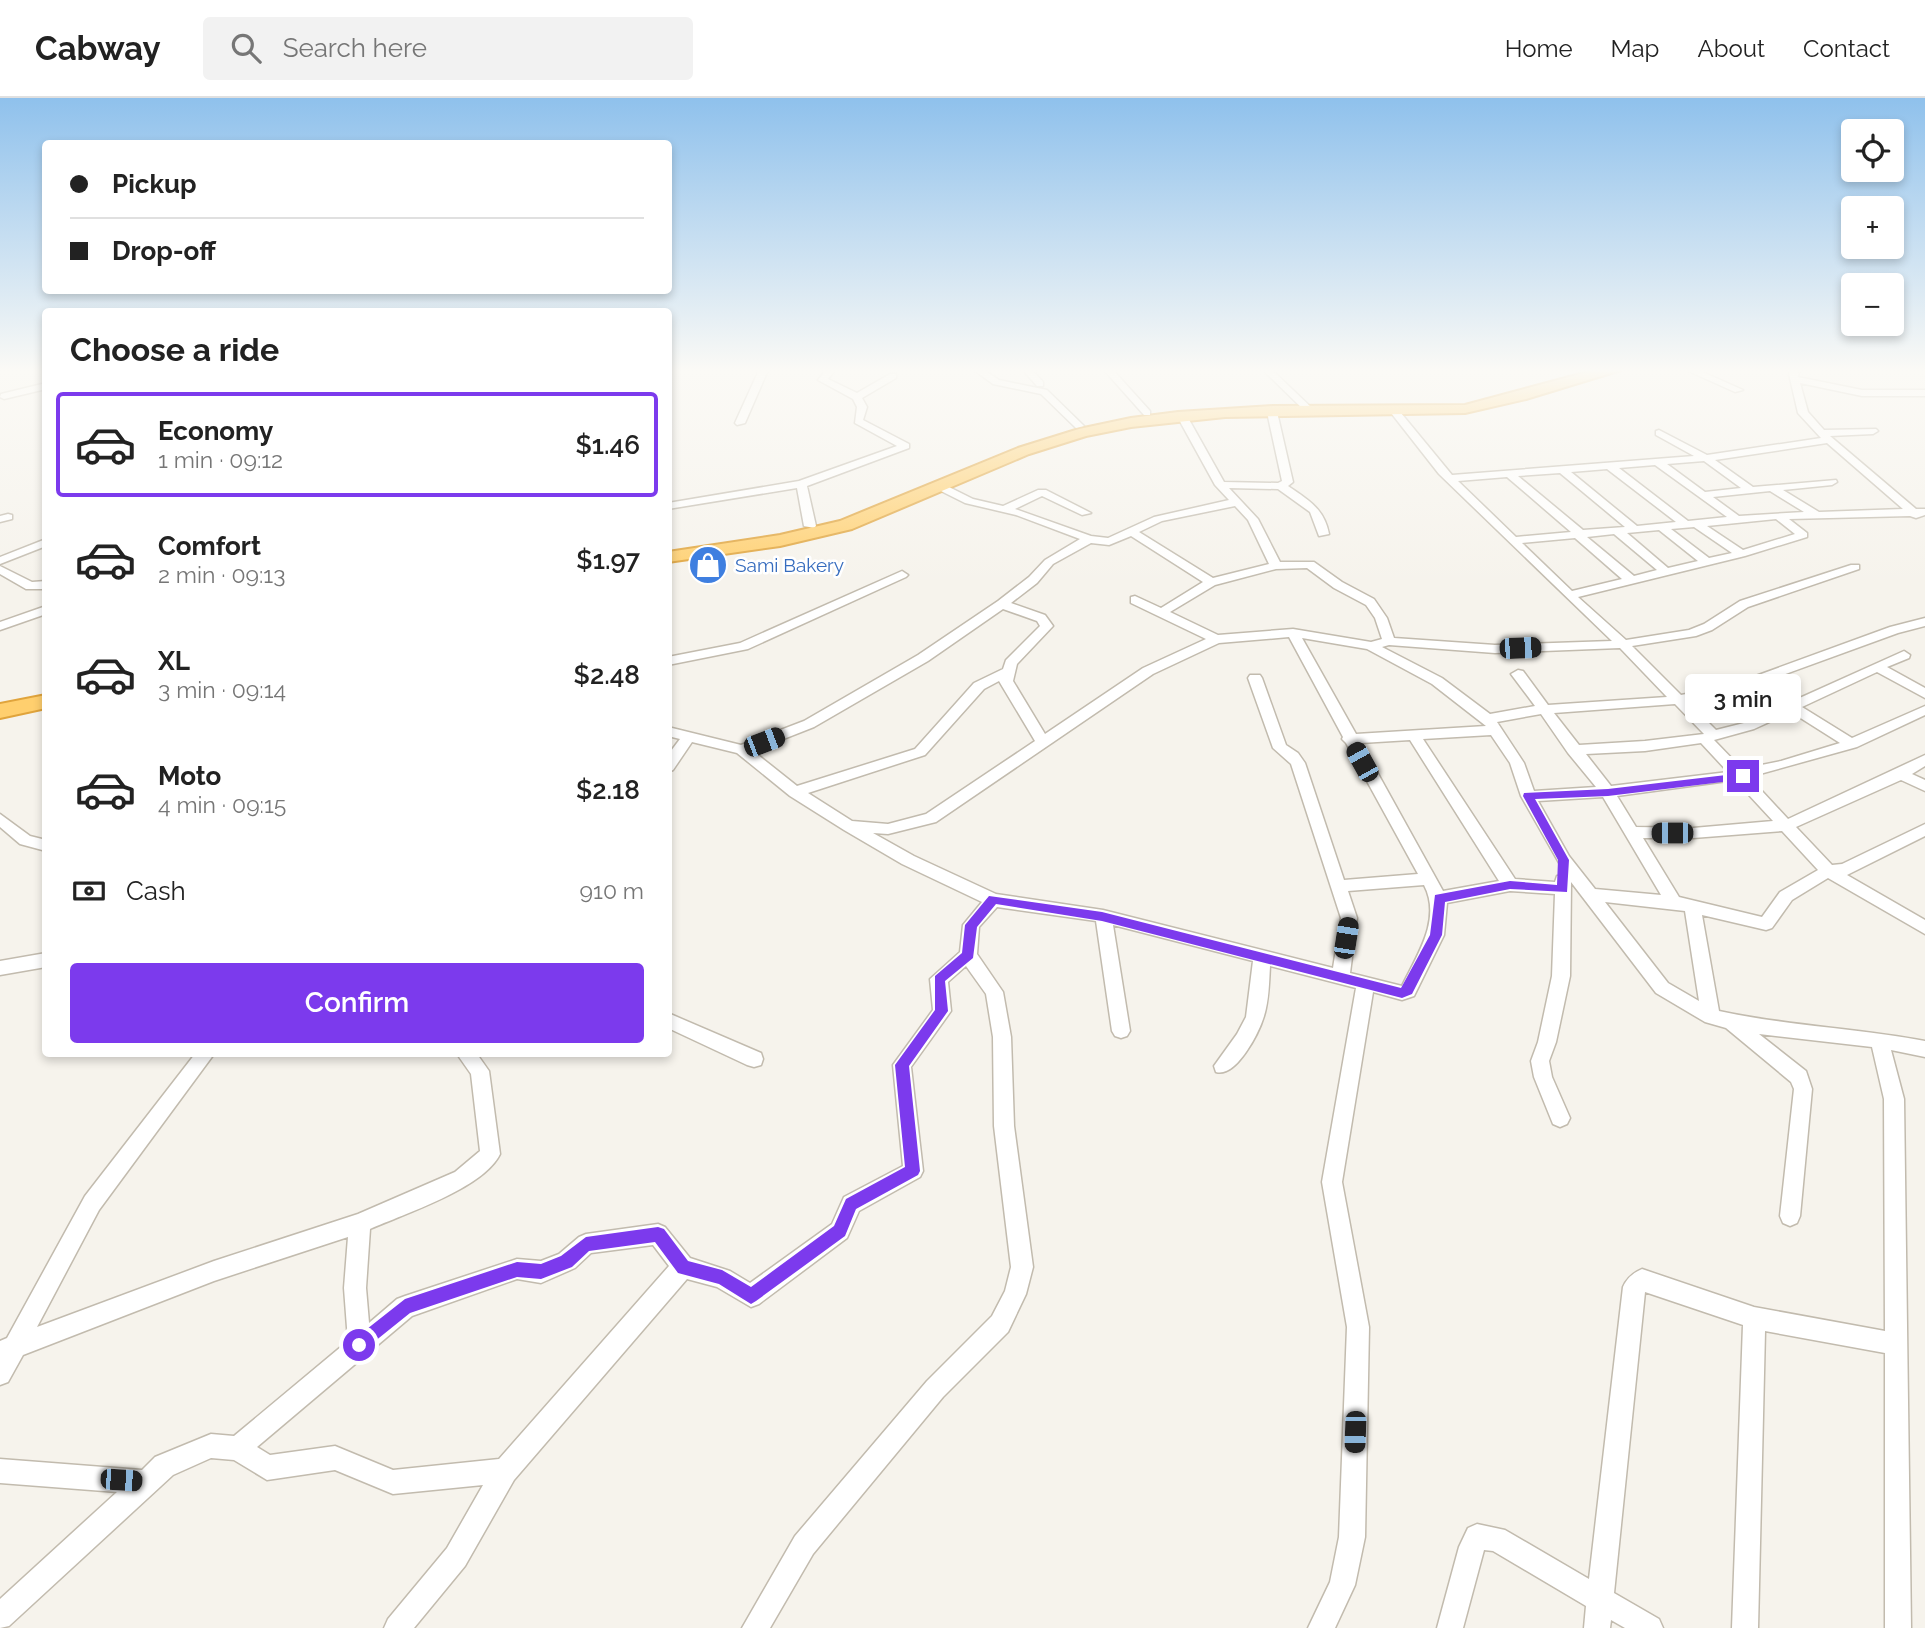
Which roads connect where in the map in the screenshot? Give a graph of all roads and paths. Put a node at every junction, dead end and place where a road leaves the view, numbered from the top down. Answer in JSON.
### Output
{"nodes":[{"id":1,"x":896,"y":441,"type":"edge"},
{"id":2,"x":1041,"y":441,"type":"edge"},
{"id":3,"x":1050,"y":441,"type":"edge"},
{"id":4,"x":1196,"y":441,"type":"edge"},
{"id":5,"x":1280,"y":441,"type":"edge"},
{"id":6,"x":1420,"y":441,"type":"edge"},
{"id":7,"x":1675,"y":441,"type":"edge"},
{"id":8,"x":1820,"y":441,"type":"edge"},
{"id":9,"x":1832,"y":441,"type":"edge"},
{"id":10,"x":1015,"y":452,"type":"junction"},
{"id":11,"x":1706,"y":458,"type":"junction"},
{"id":12,"x":1656,"y":461,"type":"junction"},
{"id":13,"x":1611,"y":466,"type":"junction"},
{"id":14,"x":1563,"y":470,"type":"junction"},
{"id":15,"x":1510,"y":474,"type":"junction"},
{"id":16,"x":1450,"y":478,"type":"junction"},
{"id":17,"x":1832,"y":482,"type":"dead end"},
{"id":18,"x":801,"y":484,"type":"junction"},
{"id":19,"x":1220,"y":485,"type":"junction"},
{"id":20,"x":1280,"y":486,"type":"junction"},
{"id":21,"x":941,"y":487,"type":"junction"},
{"id":22,"x":1773,"y":488,"type":"junction"},
{"id":23,"x":1751,"y":490,"type":"junction"},
{"id":24,"x":1703,"y":495,"type":"junction"},
{"id":25,"x":1237,"y":502,"type":"junction"},
{"id":26,"x":672,"y":505,"type":"edge"},
{"id":27,"x":1004,"y":509,"type":"junction"},
{"id":28,"x":1912,"y":511,"type":"junction"},
{"id":29,"x":1925,"y":512,"type":"edge"},
{"id":30,"x":1086,"y":513,"type":"dead end"},
{"id":31,"x":1815,"y":514,"type":"junction"},
{"id":32,"x":1777,"y":516,"type":"junction"},
{"id":33,"x":1736,"y":519,"type":"junction"},
{"id":34,"x":1925,"y":522,"type":"edge"},
{"id":35,"x":1690,"y":524,"type":"junction"},
{"id":36,"x":810,"y":526,"type":"junction"},
{"id":37,"x":1660,"y":526,"type":"junction"},
{"id":38,"x":1632,"y":527,"type":"junction"},
{"id":39,"x":1615,"y":529,"type":"junction"},
{"id":40,"x":1132,"y":532,"type":"junction"},
{"id":41,"x":1578,"y":533,"type":"junction"},
{"id":42,"x":1323,"y":534,"type":"dead end"},
{"id":43,"x":1089,"y":539,"type":"junction"},
{"id":44,"x":1515,"y":540,"type":"junction"},
{"id":45,"x":42,"y":544,"type":"edge"},
{"id":46,"x":672,"y":547,"type":"edge"},
{"id":47,"x":1741,"y":554,"type":"junction"},
{"id":48,"x":672,"y":556,"type":"edge"},
{"id":49,"x":0,"y":561,"type":"edge"},
{"id":50,"x":1707,"y":562,"type":"junction"},
{"id":51,"x":1276,"y":566,"type":"junction"},
{"id":52,"x":1855,"y":567,"type":"dead end"},
{"id":53,"x":0,"y":569,"type":"edge"},
{"id":54,"x":1666,"y":572,"type":"junction"},
{"id":55,"x":902,"y":575,"type":"dead end"},
{"id":56,"x":1631,"y":580,"type":"junction"},
{"id":57,"x":42,"y":581,"type":"edge"},
{"id":58,"x":1212,"y":582,"type":"junction"},
{"id":59,"x":42,"y":585,"type":"edge"},
{"id":60,"x":30,"y":586,"type":"junction"},
{"id":61,"x":1569,"y":595,"type":"junction"},
{"id":62,"x":1135,"y":600,"type":"dead end"},
{"id":63,"x":1002,"y":604,"type":"junction"},
{"id":64,"x":42,"y":611,"type":"edge"},
{"id":65,"x":1161,"y":613,"type":"junction"},
{"id":66,"x":1925,"y":622,"type":"edge"},
{"id":67,"x":0,"y":626,"type":"edge"},
{"id":68,"x":1293,"y":633,"type":"junction"},
{"id":69,"x":1216,"y":639,"type":"junction"},
{"id":70,"x":1389,"y":641,"type":"junction"},
{"id":71,"x":1623,"y":644,"type":"junction"},
{"id":72,"x":1371,"y":646,"type":"junction"},
{"id":73,"x":1904,"y":655,"type":"dead end"},
{"id":74,"x":672,"y":660,"type":"edge"},
{"id":75,"x":1877,"y":667,"type":"junction"},
{"id":76,"x":1009,"y":671,"type":"junction"},
{"id":77,"x":1518,"y":674,"type":"dead end"},
{"id":78,"x":1255,"y":678,"type":"dead end"},
{"id":79,"x":42,"y":692,"type":"edge"},
{"id":80,"x":1925,"y":694,"type":"edge"},
{"id":81,"x":1677,"y":699,"type":"junction"},
{"id":82,"x":0,"y":700,"type":"edge"},
{"id":83,"x":42,"y":702,"type":"edge"},
{"id":84,"x":1793,"y":707,"type":"junction"},
{"id":85,"x":1544,"y":709,"type":"junction"},
{"id":86,"x":1925,"y":710,"type":"edge"},
{"id":87,"x":0,"y":711,"type":"edge"},
{"id":88,"x":1491,"y":724,"type":"junction"},
{"id":89,"x":672,"y":732,"type":"edge"},
{"id":90,"x":1414,"y":735,"type":"junction"},
{"id":91,"x":1709,"y":736,"type":"junction"},
{"id":92,"x":688,"y":737,"type":"junction"},
{"id":93,"x":1349,"y":739,"type":"junction"},
{"id":94,"x":1043,"y":742,"type":"junction"},
{"id":95,"x":1852,"y":744,"type":"junction"},
{"id":96,"x":742,"y":750,"type":"junction"},
{"id":97,"x":1573,"y":750,"type":"junction"},
{"id":98,"x":1925,"y":760,"type":"edge"},
{"id":99,"x":672,"y":761,"type":"edge"},
{"id":100,"x":1901,"y":774,"type":"junction"},
{"id":101,"x":1743,"y":776,"type":"junction"},
{"id":102,"x":1925,"y":786,"type":"edge"},
{"id":103,"x":795,"y":792,"type":"junction"},
{"id":104,"x":1608,"y":793,"type":"junction"},
{"id":105,"x":1528,"y":796,"type":"junction"},
{"id":106,"x":0,"y":819,"type":"edge"},
{"id":107,"x":849,"y":825,"type":"junction"},
{"id":108,"x":1788,"y":825,"type":"junction"},
{"id":109,"x":1925,"y":829,"type":"edge"},
{"id":110,"x":1631,"y":832,"type":"junction"},
{"id":111,"x":42,"y":845,"type":"edge"},
{"id":112,"x":1563,"y":860,"type":"junction"},
{"id":113,"x":1828,"y":871,"type":"junction"},
{"id":114,"x":1428,"y":879,"type":"junction"},
{"id":115,"x":1510,"y":885,"type":"junction"},
{"id":116,"x":1338,"y":886,"type":"junction"},
{"id":117,"x":1563,"y":889,"type":"junction"},
{"id":118,"x":1590,"y":895,"type":"junction"},
{"id":119,"x":1439,"y":898,"type":"junction"},
{"id":120,"x":993,"y":900,"type":"junction"},
{"id":121,"x":1674,"y":902,"type":"junction"},
{"id":122,"x":1692,"y":906,"type":"junction"},
{"id":123,"x":1102,"y":916,"type":"junction"},
{"id":124,"x":1925,"y":928,"type":"edge"},
{"id":125,"x":968,"y":955,"type":"junction"},
{"id":126,"x":1262,"y":959,"type":"junction"},
{"id":127,"x":42,"y":961,"type":"edge"},
{"id":128,"x":0,"y":968,"type":"edge"},
{"id":129,"x":1339,"y":979,"type":"junction"},
{"id":130,"x":1366,"y":985,"type":"junction"},
{"id":131,"x":1720,"y":1019,"type":"junction"},
{"id":132,"x":672,"y":1022,"type":"edge"},
{"id":133,"x":1121,"y":1031,"type":"dead end"},
{"id":134,"x":1880,"y":1040,"type":"junction"},
{"id":135,"x":1925,"y":1049,"type":"edge"},
{"id":136,"x":203,"y":1057,"type":"edge"},
{"id":137,"x":468,"y":1057,"type":"edge"},
{"id":138,"x":754,"y":1059,"type":"dead end"},
{"id":139,"x":1223,"y":1066,"type":"dead end"},
{"id":140,"x":1560,"y":1118,"type":"dead end"},
{"id":141,"x":1790,"y":1216,"type":"dead end"},
{"id":142,"x":360,"y":1223,"type":"junction"},
{"id":143,"x":683,"y":1267,"type":"junction"},
{"id":144,"x":1754,"y":1318,"type":"junction"},
{"id":145,"x":1896,"y":1344,"type":"junction"},
{"id":146,"x":359,"y":1345,"type":"junction"},
{"id":147,"x":6,"y":1350,"type":"edge"},
{"id":148,"x":0,"y":1374,"type":"edge"},
{"id":149,"x":238,"y":1448,"type":"junction"},
{"id":150,"x":0,"y":1471,"type":"edge"},
{"id":151,"x":505,"y":1471,"type":"junction"},
{"id":152,"x":145,"y":1482,"type":"junction"},
{"id":153,"x":1602,"y":1600,"type":"junction"},
{"id":154,"x":0,"y":1617,"type":"edge"},
{"id":155,"x":397,"y":1628,"type":"edge"},
{"id":156,"x":755,"y":1628,"type":"edge"},
{"id":157,"x":1321,"y":1628,"type":"edge"},
{"id":158,"x":1450,"y":1628,"type":"edge"},
{"id":159,"x":1597,"y":1628,"type":"edge"},
{"id":160,"x":1650,"y":1628,"type":"edge"},
{"id":161,"x":1745,"y":1628,"type":"edge"},
{"id":162,"x":1898,"y":1628,"type":"edge"}],
"edges":[{"from":1,"to":18,"type":"street"},
{"from":2,"to":10,"type":"highway"},
{"from":3,"to":10,"type":"highway"},
{"from":4,"to":19,"type":"street"},
{"from":5,"to":20,"type":"street"},
{"from":6,"to":16,"type":"street"},
{"from":7,"to":11,"type":"street"},
{"from":8,"to":11,"type":"street"},
{"from":9,"to":28,"type":"street"},
{"from":10,"to":21,"type":"highway"},
{"from":10,"to":36,"type":"highway"},
{"from":11,"to":12,"type":"street"},
{"from":11,"to":23,"type":"street"},
{"from":12,"to":13,"type":"street"},
{"from":12,"to":24,"type":"street"},
{"from":13,"to":14,"type":"street"},
{"from":13,"to":35,"type":"street"},
{"from":14,"to":15,"type":"street"},
{"from":14,"to":38,"type":"street"},
{"from":15,"to":16,"type":"street"},
{"from":15,"to":41,"type":"street"},
{"from":16,"to":44,"type":"street"},
{"from":17,"to":22,"type":"street"},
{"from":18,"to":26,"type":"street"},
{"from":18,"to":36,"type":"street"},
{"from":19,"to":20,"type":"street"},
{"from":19,"to":25,"type":"street"},
{"from":20,"to":42,"type":"street"},
{"from":21,"to":27,"type":"street"},
{"from":21,"to":48,"type":"highway"},
{"from":22,"to":23,"type":"street"},
{"from":22,"to":31,"type":"street"},
{"from":23,"to":24,"type":"street"},
{"from":24,"to":33,"type":"street"},
{"from":25,"to":40,"type":"street"},
{"from":25,"to":51,"type":"street"},
{"from":27,"to":30,"type":"street"},
{"from":27,"to":43,"type":"street"},
{"from":28,"to":29,"type":"street"},
{"from":28,"to":31,"type":"street"},
{"from":28,"to":34,"type":"street"},
{"from":31,"to":32,"type":"street"},
{"from":32,"to":33,"type":"street"},
{"from":32,"to":47,"type":"street"},
{"from":33,"to":35,"type":"street"},
{"from":35,"to":37,"type":"street"},
{"from":35,"to":47,"type":"street"},
{"from":36,"to":46,"type":"highway"},
{"from":37,"to":38,"type":"street"},
{"from":37,"to":50,"type":"street"},
{"from":38,"to":39,"type":"street"},
{"from":39,"to":41,"type":"street"},
{"from":39,"to":54,"type":"street"},
{"from":40,"to":43,"type":"street"},
{"from":40,"to":58,"type":"street"},
{"from":41,"to":44,"type":"street"},
{"from":41,"to":56,"type":"street"},
{"from":43,"to":63,"type":"street"},
{"from":44,"to":61,"type":"street"},
{"from":45,"to":49,"type":"street"},
{"from":47,"to":50,"type":"street"},
{"from":50,"to":54,"type":"street"},
{"from":51,"to":58,"type":"street"},
{"from":51,"to":70,"type":"street"},
{"from":52,"to":71,"type":"street"},
{"from":53,"to":60,"type":"street"},
{"from":54,"to":56,"type":"street"},
{"from":55,"to":74,"type":"street"},
{"from":56,"to":61,"type":"street"},
{"from":57,"to":60,"type":"street"},
{"from":58,"to":65,"type":"street"},
{"from":59,"to":60,"type":"street"},
{"from":61,"to":71,"type":"street"},
{"from":62,"to":65,"type":"street"},
{"from":63,"to":76,"type":"street"},
{"from":63,"to":96,"type":"street"},
{"from":64,"to":67,"type":"street"},
{"from":65,"to":69,"type":"street"},
{"from":66,"to":81,"type":"street"},
{"from":68,"to":69,"type":"street"},
{"from":68,"to":72,"type":"street"},
{"from":68,"to":93,"type":"street"},
{"from":69,"to":94,"type":"street"},
{"from":70,"to":71,"type":"street"},
{"from":70,"to":72,"type":"street"},
{"from":71,"to":81,"type":"street"},
{"from":72,"to":88,"type":"street"},
{"from":73,"to":75,"type":"street"},
{"from":75,"to":80,"type":"street"},
{"from":75,"to":84,"type":"street"},
{"from":76,"to":94,"type":"street"},
{"from":76,"to":103,"type":"street"},
{"from":77,"to":85,"type":"street"},
{"from":78,"to":116,"type":"street"},
{"from":79,"to":82,"type":"highway"},
{"from":81,"to":85,"type":"street"},
{"from":81,"to":91,"type":"street"},
{"from":83,"to":87,"type":"highway"},
{"from":84,"to":91,"type":"street"},
{"from":84,"to":95,"type":"street"},
{"from":85,"to":88,"type":"street"},
{"from":85,"to":97,"type":"street"},
{"from":86,"to":95,"type":"street"},
{"from":88,"to":90,"type":"street"},
{"from":88,"to":105,"type":"street"},
{"from":89,"to":92,"type":"street"},
{"from":90,"to":93,"type":"street"},
{"from":90,"to":115,"type":"street"},
{"from":91,"to":97,"type":"street"},
{"from":91,"to":101,"type":"street"},
{"from":92,"to":96,"type":"street"},
{"from":92,"to":99,"type":"street"},
{"from":93,"to":114,"type":"street"},
{"from":94,"to":107,"type":"street"},
{"from":95,"to":101,"type":"street"},
{"from":96,"to":103,"type":"street"},
{"from":97,"to":104,"type":"street"},
{"from":98,"to":100,"type":"street"},
{"from":100,"to":102,"type":"street"},
{"from":100,"to":108,"type":"street"},
{"from":101,"to":104,"type":"street"},
{"from":101,"to":108,"type":"street"},
{"from":103,"to":107,"type":"street"},
{"from":104,"to":105,"type":"street"},
{"from":104,"to":110,"type":"street"},
{"from":105,"to":112,"type":"street"},
{"from":106,"to":111,"type":"street"},
{"from":107,"to":120,"type":"street"},
{"from":108,"to":110,"type":"street"},
{"from":108,"to":113,"type":"street"},
{"from":109,"to":113,"type":"street"},
{"from":110,"to":121,"type":"street"},
{"from":112,"to":117,"type":"street"},
{"from":112,"to":118,"type":"street"},
{"from":113,"to":122,"type":"street"},
{"from":113,"to":124,"type":"street"},
{"from":114,"to":116,"type":"street"},
{"from":114,"to":119,"type":"street"},
{"from":115,"to":117,"type":"street"},
{"from":115,"to":119,"type":"street"},
{"from":116,"to":129,"type":"street"},
{"from":117,"to":140,"type":"street"},
{"from":118,"to":121,"type":"street"},
{"from":118,"to":131,"type":"street"},
{"from":119,"to":130,"type":"street"},
{"from":120,"to":123,"type":"street"},
{"from":120,"to":125,"type":"street"},
{"from":121,"to":122,"type":"street"},
{"from":122,"to":131,"type":"street"},
{"from":123,"to":126,"type":"street"},
{"from":123,"to":133,"type":"street"},
{"from":125,"to":143,"type":"street"},
{"from":125,"to":156,"type":"street"},
{"from":126,"to":129,"type":"street"},
{"from":126,"to":139,"type":"street"},
{"from":127,"to":128,"type":"street"},
{"from":129,"to":130,"type":"street"},
{"from":130,"to":157,"type":"street"},
{"from":131,"to":134,"type":"street"},
{"from":131,"to":141,"type":"street"},
{"from":132,"to":138,"type":"street"},
{"from":134,"to":135,"type":"street"},
{"from":134,"to":145,"type":"street"},
{"from":136,"to":147,"type":"street"},
{"from":137,"to":142,"type":"street"},
{"from":142,"to":146,"type":"street"},
{"from":142,"to":147,"type":"street"},
{"from":143,"to":146,"type":"street"},
{"from":143,"to":151,"type":"street"},
{"from":144,"to":145,"type":"street"},
{"from":144,"to":153,"type":"street"},
{"from":144,"to":161,"type":"street"},
{"from":145,"to":162,"type":"street"},
{"from":146,"to":149,"type":"street"},
{"from":147,"to":148,"type":"street"},
{"from":149,"to":151,"type":"street"},
{"from":149,"to":152,"type":"street"},
{"from":150,"to":152,"type":"street"},
{"from":151,"to":155,"type":"street"},
{"from":152,"to":154,"type":"street"},
{"from":153,"to":158,"type":"street"},
{"from":153,"to":159,"type":"street"},
{"from":153,"to":160,"type":"street"}]}
